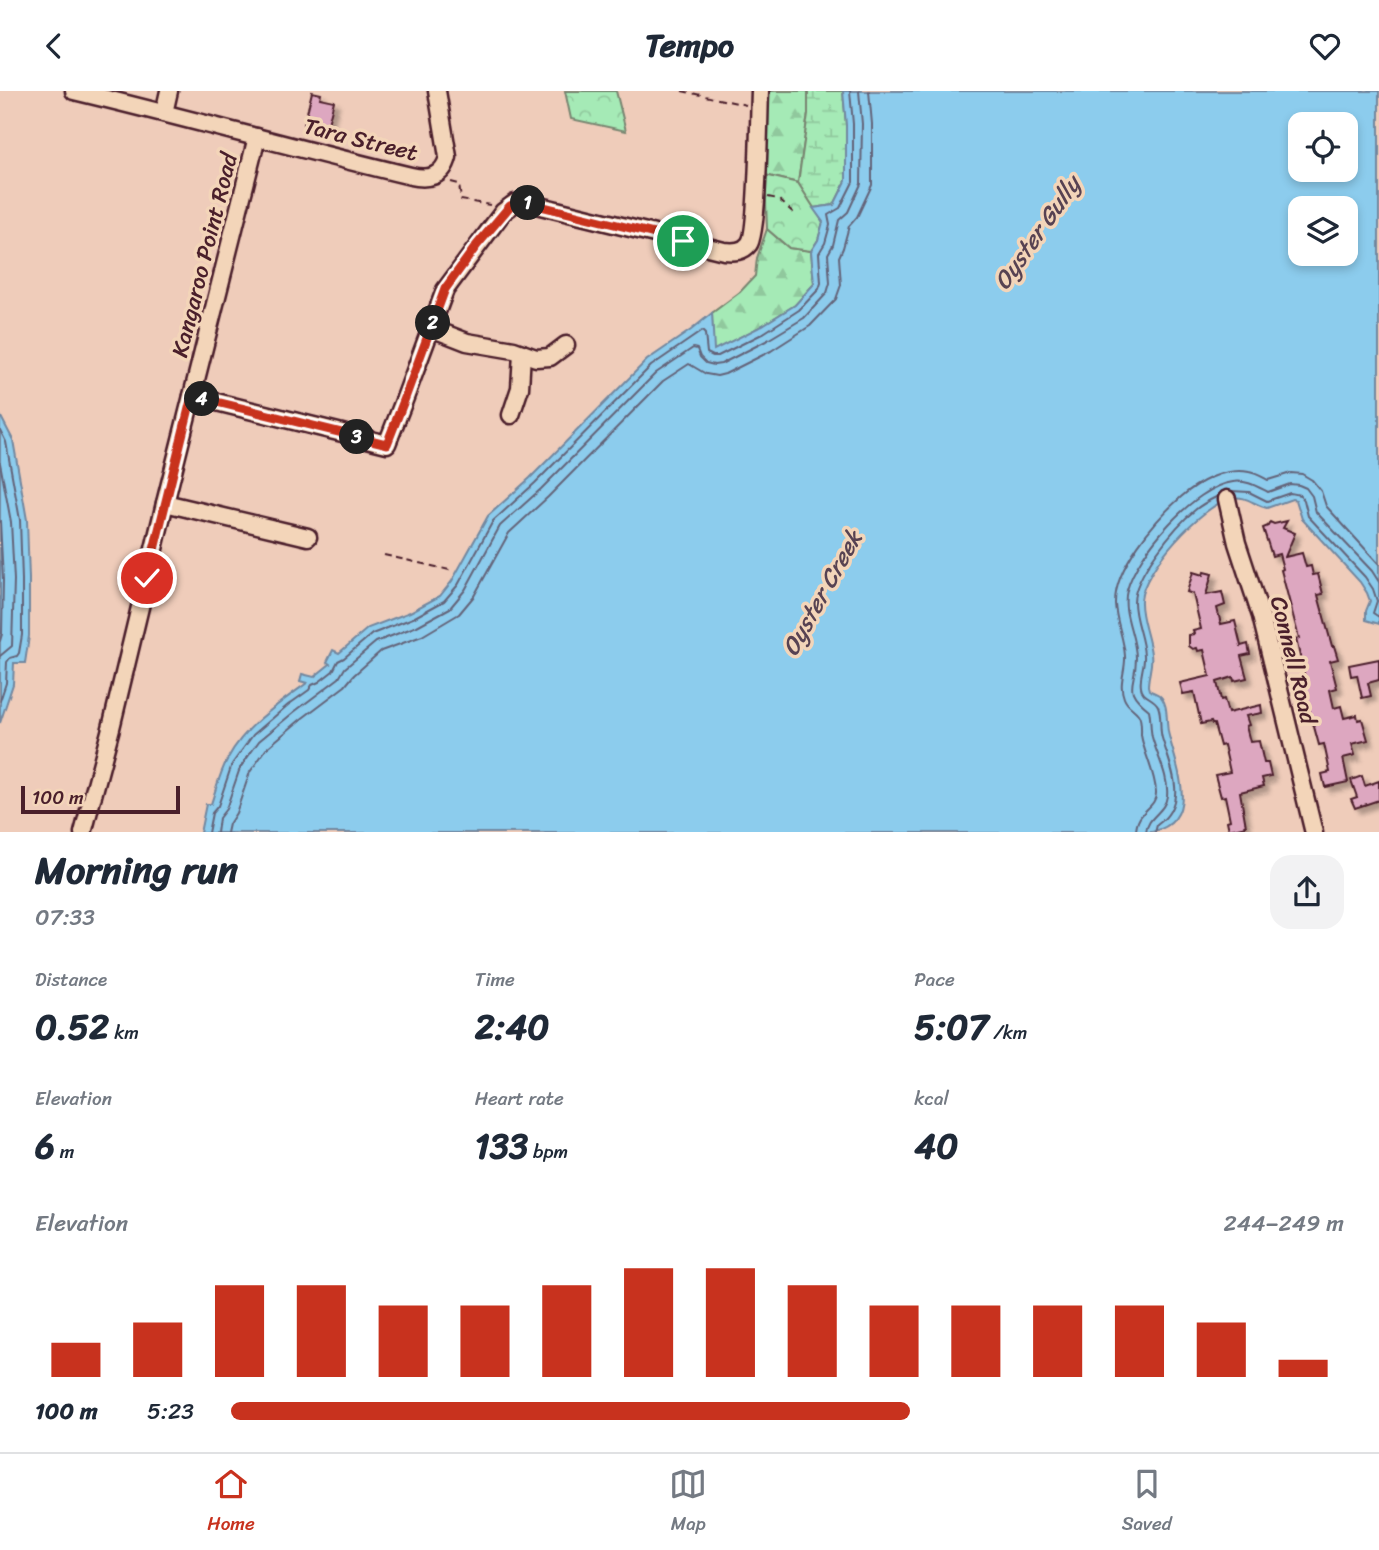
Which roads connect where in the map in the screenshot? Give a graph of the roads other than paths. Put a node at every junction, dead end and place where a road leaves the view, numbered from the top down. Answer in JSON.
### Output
{"nodes":[{"id":1,"x":74,"y":91,"type":"edge"},
{"id":2,"x":169,"y":91,"type":"edge"},
{"id":3,"x":437,"y":91,"type":"edge"},
{"id":4,"x":760,"y":91,"type":"edge"},
{"id":5,"x":164,"y":113,"type":"junction"},
{"id":6,"x":257,"y":137,"type":"junction"},
{"id":7,"x":431,"y":328,"type":"junction"},
{"id":8,"x":566,"y":345,"type":"dead end"},
{"id":9,"x":522,"y":353,"type":"junction"},
{"id":10,"x":192,"y":396,"type":"junction"},
{"id":11,"x":511,"y":415,"type":"dead end"},
{"id":12,"x":1227,"y":499,"type":"dead end"},
{"id":13,"x":165,"y":503,"type":"junction"},
{"id":14,"x":308,"y":537,"type":"dead end"},
{"id":15,"x":83,"y":832,"type":"edge"},
{"id":16,"x":1314,"y":832,"type":"edge"}],
"edges":[{"from":1,"to":5,"type":"street","name":"Tara Street"},
{"from":2,"to":5,"type":"street"},
{"from":3,"to":6,"type":"street","name":"Tara Street"},
{"from":4,"to":7,"type":"street"},
{"from":5,"to":6,"type":"street","name":"Tara Street"},
{"from":6,"to":10,"type":"street","name":"Kangaroo Point Road"},
{"from":7,"to":9,"type":"street"},
{"from":7,"to":10,"type":"street"},
{"from":8,"to":9,"type":"street"},
{"from":9,"to":11,"type":"street"},
{"from":10,"to":13,"type":"street","name":"Kangaroo Point Road"},
{"from":12,"to":16,"type":"street","name":"Connell Road"},
{"from":13,"to":14,"type":"street"},
{"from":13,"to":15,"type":"street","name":"Kangaroo Point Road"}]}
